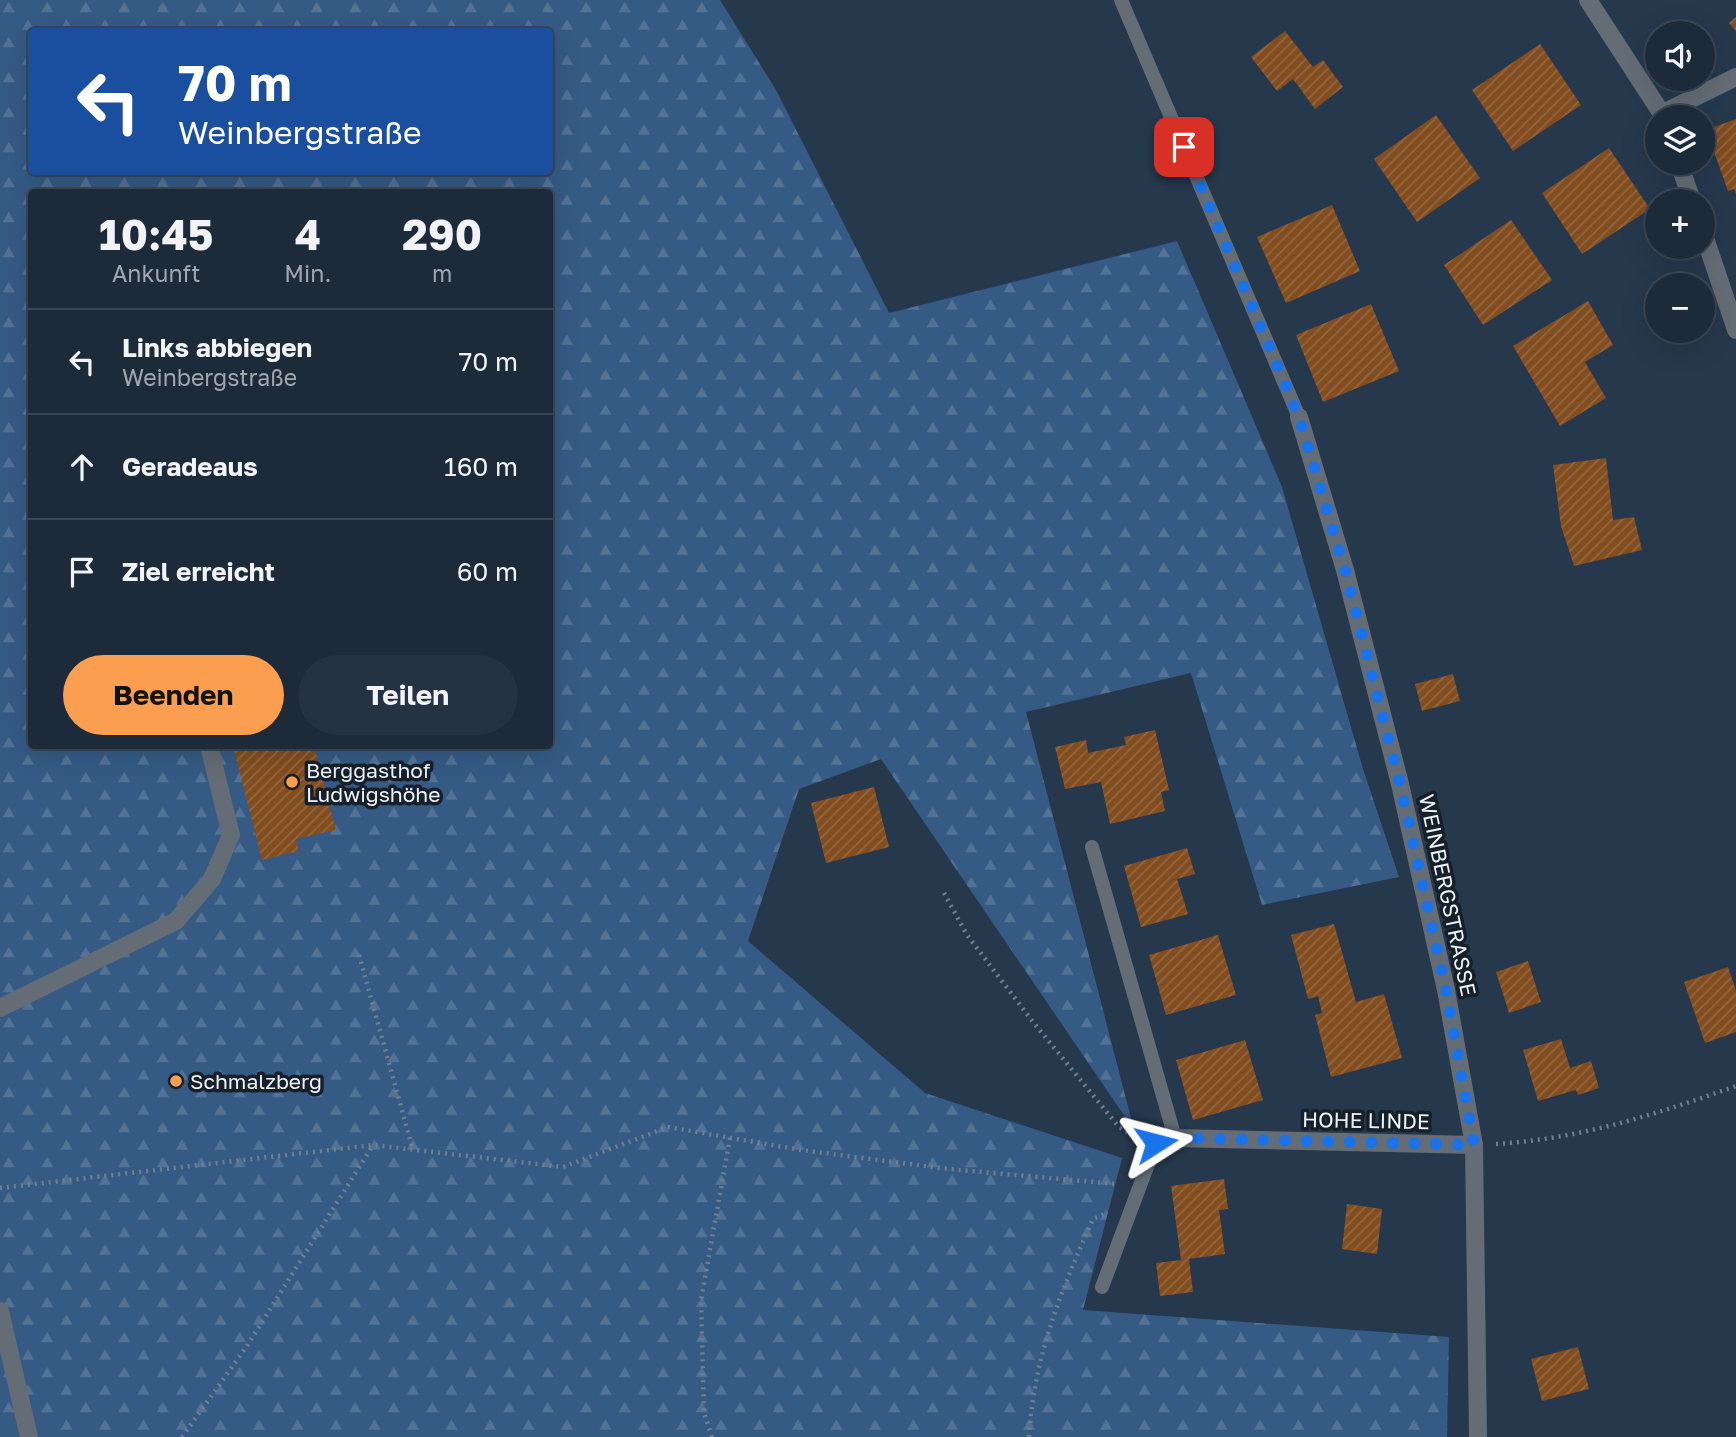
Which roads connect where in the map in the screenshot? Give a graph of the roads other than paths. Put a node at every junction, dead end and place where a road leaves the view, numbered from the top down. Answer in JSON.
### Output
{"nodes":[{"id":1,"x":1121,"y":0,"type":"edge"},
{"id":2,"x":1588,"y":0,"type":"edge"},
{"id":3,"x":1736,"y":78,"type":"edge"},
{"id":4,"x":1656,"y":105,"type":"edge"},
{"id":5,"x":1683,"y":105,"type":"edge"},
{"id":6,"x":1712,"y":259,"type":"edge"},
{"id":7,"x":1736,"y":330,"type":"edge"},
{"id":8,"x":1299,"y":417,"type":"joint"},
{"id":9,"x":210,"y":749,"type":"edge"},
{"id":10,"x":1092,"y":847,"type":"dead end"},
{"id":11,"x":0,"y":1008,"type":"edge"},
{"id":12,"x":1175,"y":1138,"type":"junction"},
{"id":13,"x":1156,"y":1143,"type":"joint"},
{"id":14,"x":1474,"y":1145,"type":"junction"},
{"id":15,"x":1102,"y":1287,"type":"dead end"},
{"id":16,"x":0,"y":1311,"type":"edge"},
{"id":17,"x":29,"y":1437,"type":"edge"},
{"id":18,"x":1478,"y":1437,"type":"edge"}],
"edges":[{"from":1,"to":8,"type":"lane"},
{"from":2,"to":4,"type":"street"},
{"from":3,"to":5,"type":"street"},
{"from":6,"to":7,"type":"street"},
{"from":8,"to":14,"type":"street","name":"WEINBERGSTRASSE"},
{"from":9,"to":11,"type":"street"},
{"from":10,"to":12,"type":"lane"},
{"from":12,"to":13,"type":"street","name":"HOHE LINDE"},
{"from":12,"to":14,"type":"street","name":"HOHE LINDE"},
{"from":13,"to":15,"type":"lane"},
{"from":14,"to":18,"type":"street","name":"WEINBERGSTRASSE"},
{"from":16,"to":17,"type":"street"}]}
